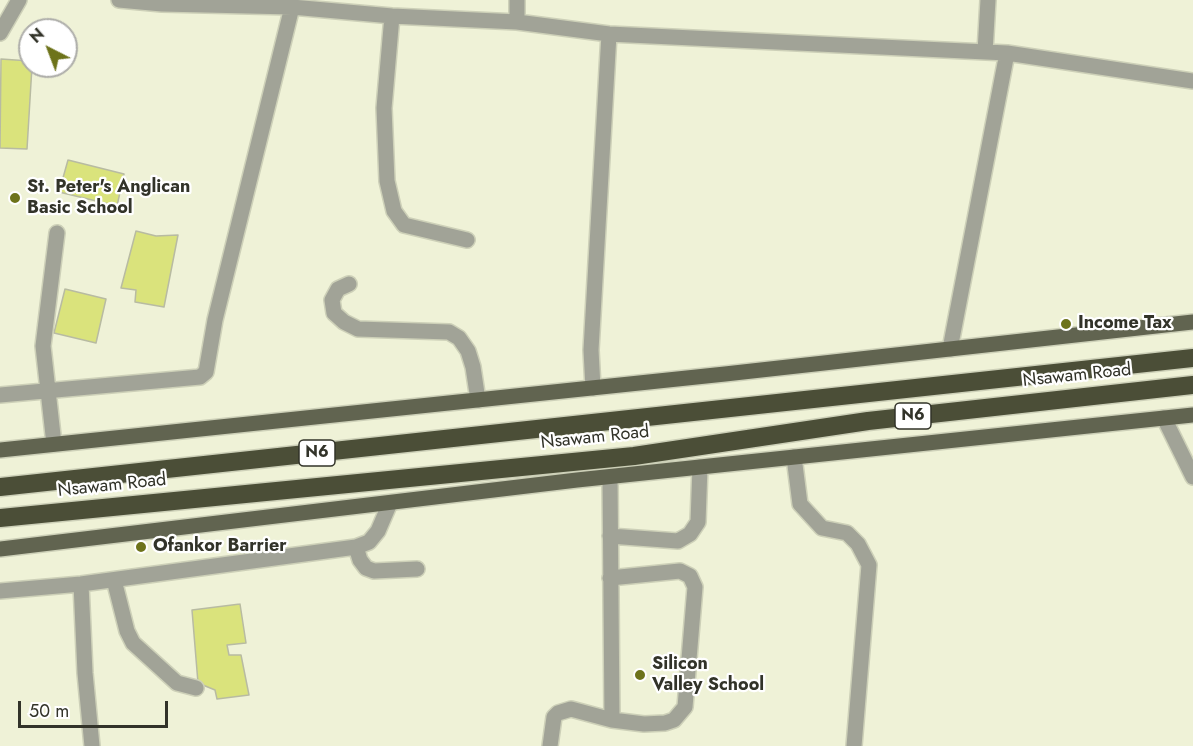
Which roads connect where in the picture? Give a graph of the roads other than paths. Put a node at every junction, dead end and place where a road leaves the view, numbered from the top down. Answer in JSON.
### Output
{"nodes":[{"id":1,"x":19,"y":0,"type":"edge"},
{"id":2,"x":119,"y":0,"type":"edge"},
{"id":3,"x":517,"y":0,"type":"edge"},
{"id":4,"x":988,"y":0,"type":"edge"},
{"id":5,"x":292,"y":8,"type":"junction"},
{"id":6,"x":392,"y":16,"type":"junction"},
{"id":7,"x":517,"y":22,"type":"junction"},
{"id":8,"x":0,"y":33,"type":"edge"},
{"id":9,"x":609,"y":34,"type":"junction"},
{"id":10,"x":985,"y":52,"type":"junction"},
{"id":11,"x":1007,"y":54,"type":"junction"},
{"id":12,"x":1193,"y":81,"type":"edge"},
{"id":13,"x":57,"y":232,"type":"dead end"},
{"id":14,"x":467,"y":240,"type":"dead end"},
{"id":15,"x":349,"y":284,"type":"dead end"},
{"id":16,"x":1193,"y":322,"type":"edge"},
{"id":17,"x":950,"y":349,"type":"junction"},
{"id":18,"x":1193,"y":358,"type":"edge"},
{"id":19,"x":1193,"y":385,"type":"edge"},
{"id":20,"x":593,"y":388,"type":"junction"},
{"id":21,"x":48,"y":390,"type":"junction"},
{"id":22,"x":0,"y":395,"type":"edge"},
{"id":23,"x":478,"y":400,"type":"junction"},
{"id":24,"x":1193,"y":415,"type":"edge"},
{"id":25,"x":1164,"y":418,"type":"junction"},
{"id":26,"x":54,"y":444,"type":"junction"},
{"id":27,"x":0,"y":450,"type":"edge"},
{"id":28,"x":795,"y":457,"type":"junction"},
{"id":29,"x":699,"y":467,"type":"junction"},
{"id":30,"x":610,"y":477,"type":"junction"},
{"id":31,"x":1193,"y":477,"type":"edge"},
{"id":32,"x":0,"y":487,"type":"edge"},
{"id":33,"x":390,"y":503,"type":"junction"},
{"id":34,"x":0,"y":518,"type":"edge"},
{"id":35,"x":610,"y":536,"type":"junction"},
{"id":36,"x":356,"y":547,"type":"junction"},
{"id":37,"x":0,"y":549,"type":"edge"},
{"id":38,"x":417,"y":569,"type":"dead end"},
{"id":39,"x":610,"y":578,"type":"junction"},
{"id":40,"x":114,"y":580,"type":"junction"},
{"id":41,"x":81,"y":584,"type":"junction"},
{"id":42,"x":0,"y":591,"type":"edge"},
{"id":43,"x":196,"y":688,"type":"dead end"},
{"id":44,"x":612,"y":720,"type":"junction"},
{"id":45,"x":92,"y":746,"type":"edge"},
{"id":46,"x":550,"y":746,"type":"edge"},
{"id":47,"x":854,"y":746,"type":"edge"}],
"edges":[{"from":1,"to":8,"type":"street"},
{"from":2,"to":5,"type":"street"},
{"from":3,"to":7,"type":"street"},
{"from":4,"to":10,"type":"street"},
{"from":5,"to":6,"type":"street"},
{"from":5,"to":21,"type":"street"},
{"from":6,"to":7,"type":"street"},
{"from":6,"to":14,"type":"street"},
{"from":7,"to":9,"type":"street"},
{"from":9,"to":10,"type":"street"},
{"from":9,"to":20,"type":"street"},
{"from":10,"to":11,"type":"street"},
{"from":11,"to":12,"type":"street"},
{"from":11,"to":17,"type":"street"},
{"from":13,"to":21,"type":"street"},
{"from":15,"to":23,"type":"street"},
{"from":16,"to":17,"type":"main road"},
{"from":17,"to":20,"type":"main road"},
{"from":18,"to":32,"type":"highway","name":"Nsawam Road","number":"N6"},
{"from":19,"to":34,"type":"highway","name":"Nsawam Road","number":"N6"},
{"from":20,"to":23,"type":"main road"},
{"from":21,"to":22,"type":"street"},
{"from":21,"to":26,"type":"street"},
{"from":23,"to":26,"type":"main road"},
{"from":24,"to":25,"type":"main road"},
{"from":25,"to":28,"type":"main road"},
{"from":25,"to":31,"type":"street"},
{"from":26,"to":27,"type":"main road"},
{"from":28,"to":29,"type":"main road"},
{"from":28,"to":47,"type":"street"},
{"from":29,"to":30,"type":"main road"},
{"from":29,"to":35,"type":"street"},
{"from":30,"to":33,"type":"main road"},
{"from":30,"to":35,"type":"street"},
{"from":33,"to":36,"type":"street"},
{"from":33,"to":37,"type":"main road"},
{"from":35,"to":39,"type":"street"},
{"from":36,"to":38,"type":"street"},
{"from":36,"to":40,"type":"street"},
{"from":39,"to":44,"type":"street"},
{"from":39,"to":44,"type":"street"},
{"from":40,"to":41,"type":"street"},
{"from":40,"to":43,"type":"street"},
{"from":41,"to":42,"type":"street"},
{"from":41,"to":45,"type":"street"},
{"from":44,"to":46,"type":"street"}]}
